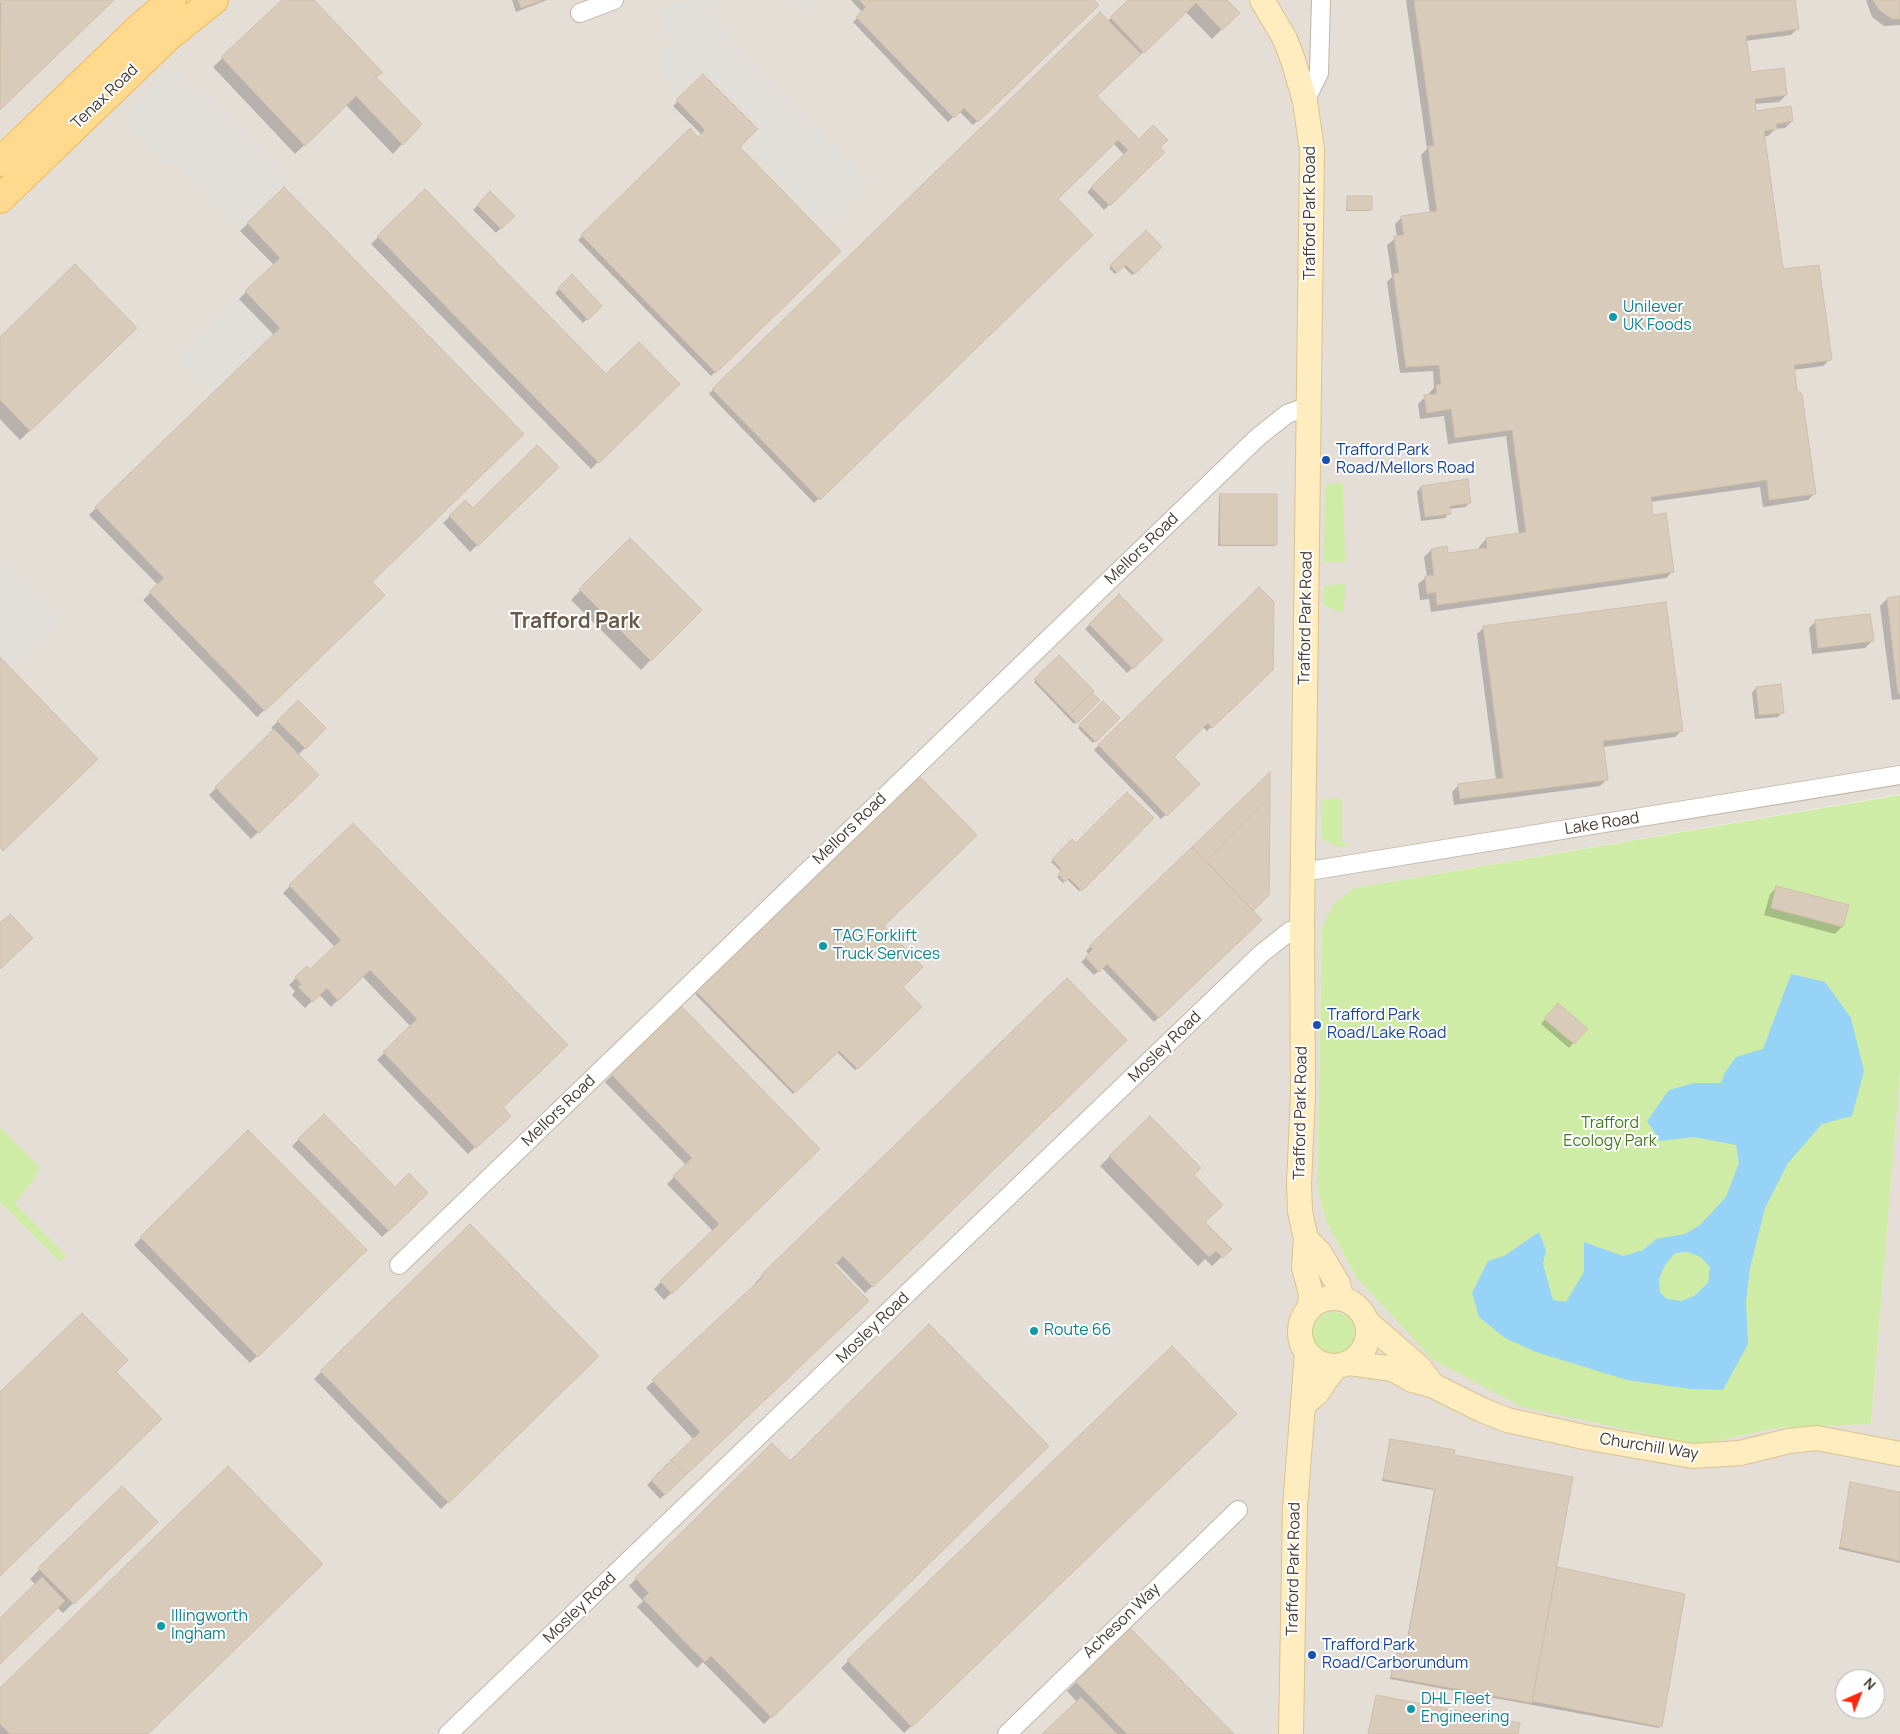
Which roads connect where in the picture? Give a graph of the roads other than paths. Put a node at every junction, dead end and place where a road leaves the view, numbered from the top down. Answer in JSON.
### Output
{"nodes":[{"id":1,"x":172,"y":0,"type":"edge"},
{"id":2,"x":214,"y":0,"type":"edge"},
{"id":3,"x":614,"y":0,"type":"edge"},
{"id":4,"x":1262,"y":0,"type":"edge"},
{"id":5,"x":1321,"y":0,"type":"edge"},
{"id":6,"x":580,"y":13,"type":"dead end"},
{"id":7,"x":1305,"y":101,"type":"junction"},
{"id":8,"x":0,"y":162,"type":"edge"},
{"id":9,"x":0,"y":199,"type":"edge"},
{"id":10,"x":1309,"y":411,"type":"junction"},
{"id":11,"x":1900,"y":775,"type":"edge"},
{"id":12,"x":1303,"y":872,"type":"junction"},
{"id":13,"x":1302,"y":930,"type":"junction"},
{"id":14,"x":1306,"y":1239,"type":"junction"},
{"id":15,"x":399,"y":1265,"type":"dead end"},
{"id":16,"x":1342,"y":1299,"type":"junction"},
{"id":17,"x":1310,"y":1307,"type":"junction"},
{"id":18,"x":1367,"y":1322,"type":"junction"},
{"id":19,"x":1306,"y":1353,"type":"junction"},
{"id":20,"x":1342,"y":1365,"type":"junction"},
{"id":21,"x":1434,"y":1386,"type":"junction"},
{"id":22,"x":1304,"y":1404,"type":"junction"},
{"id":23,"x":1900,"y":1454,"type":"edge"},
{"id":24,"x":1238,"y":1510,"type":"dead end"},
{"id":25,"x":448,"y":1734,"type":"edge"},
{"id":26,"x":1006,"y":1734,"type":"edge"},
{"id":27,"x":1291,"y":1734,"type":"edge"}],
"edges":[{"from":1,"to":8,"type":"main road","name":"Tenax Road"},
{"from":2,"to":9,"type":"main road","name":"Tenax Road"},
{"from":3,"to":6,"type":"street"},
{"from":4,"to":7,"type":"street","name":"Trafford Park Road"},
{"from":5,"to":7,"type":"street"},
{"from":7,"to":10,"type":"street","name":"Trafford Park Road"},
{"from":10,"to":12,"type":"street","name":"Trafford Park Road"},
{"from":10,"to":15,"type":"street","name":"Mellors Road"},
{"from":11,"to":12,"type":"street","name":"Lake Road"},
{"from":12,"to":13,"type":"street","name":"Trafford Park Road"},
{"from":13,"to":14,"type":"street","name":"Trafford Park Road"},
{"from":13,"to":25,"type":"street","name":"Mosley Road"},
{"from":14,"to":16,"type":"street","name":"Trafford Park Road"},
{"from":14,"to":17,"type":"street","name":"Trafford Park Road"},
{"from":16,"to":17,"type":"street"},
{"from":16,"to":18,"type":"street"},
{"from":17,"to":19,"type":"street"},
{"from":18,"to":20,"type":"street"},
{"from":18,"to":21,"type":"street","name":"Churchill Way"},
{"from":19,"to":20,"type":"street"},
{"from":19,"to":22,"type":"street","name":"Trafford Park Road"},
{"from":20,"to":21,"type":"street","name":"Churchill Way"},
{"from":20,"to":22,"type":"street"},
{"from":21,"to":23,"type":"street","name":"Churchill Way"},
{"from":22,"to":27,"type":"street","name":"Trafford Park Road"},
{"from":24,"to":26,"type":"street","name":"Acheson Way"}]}
